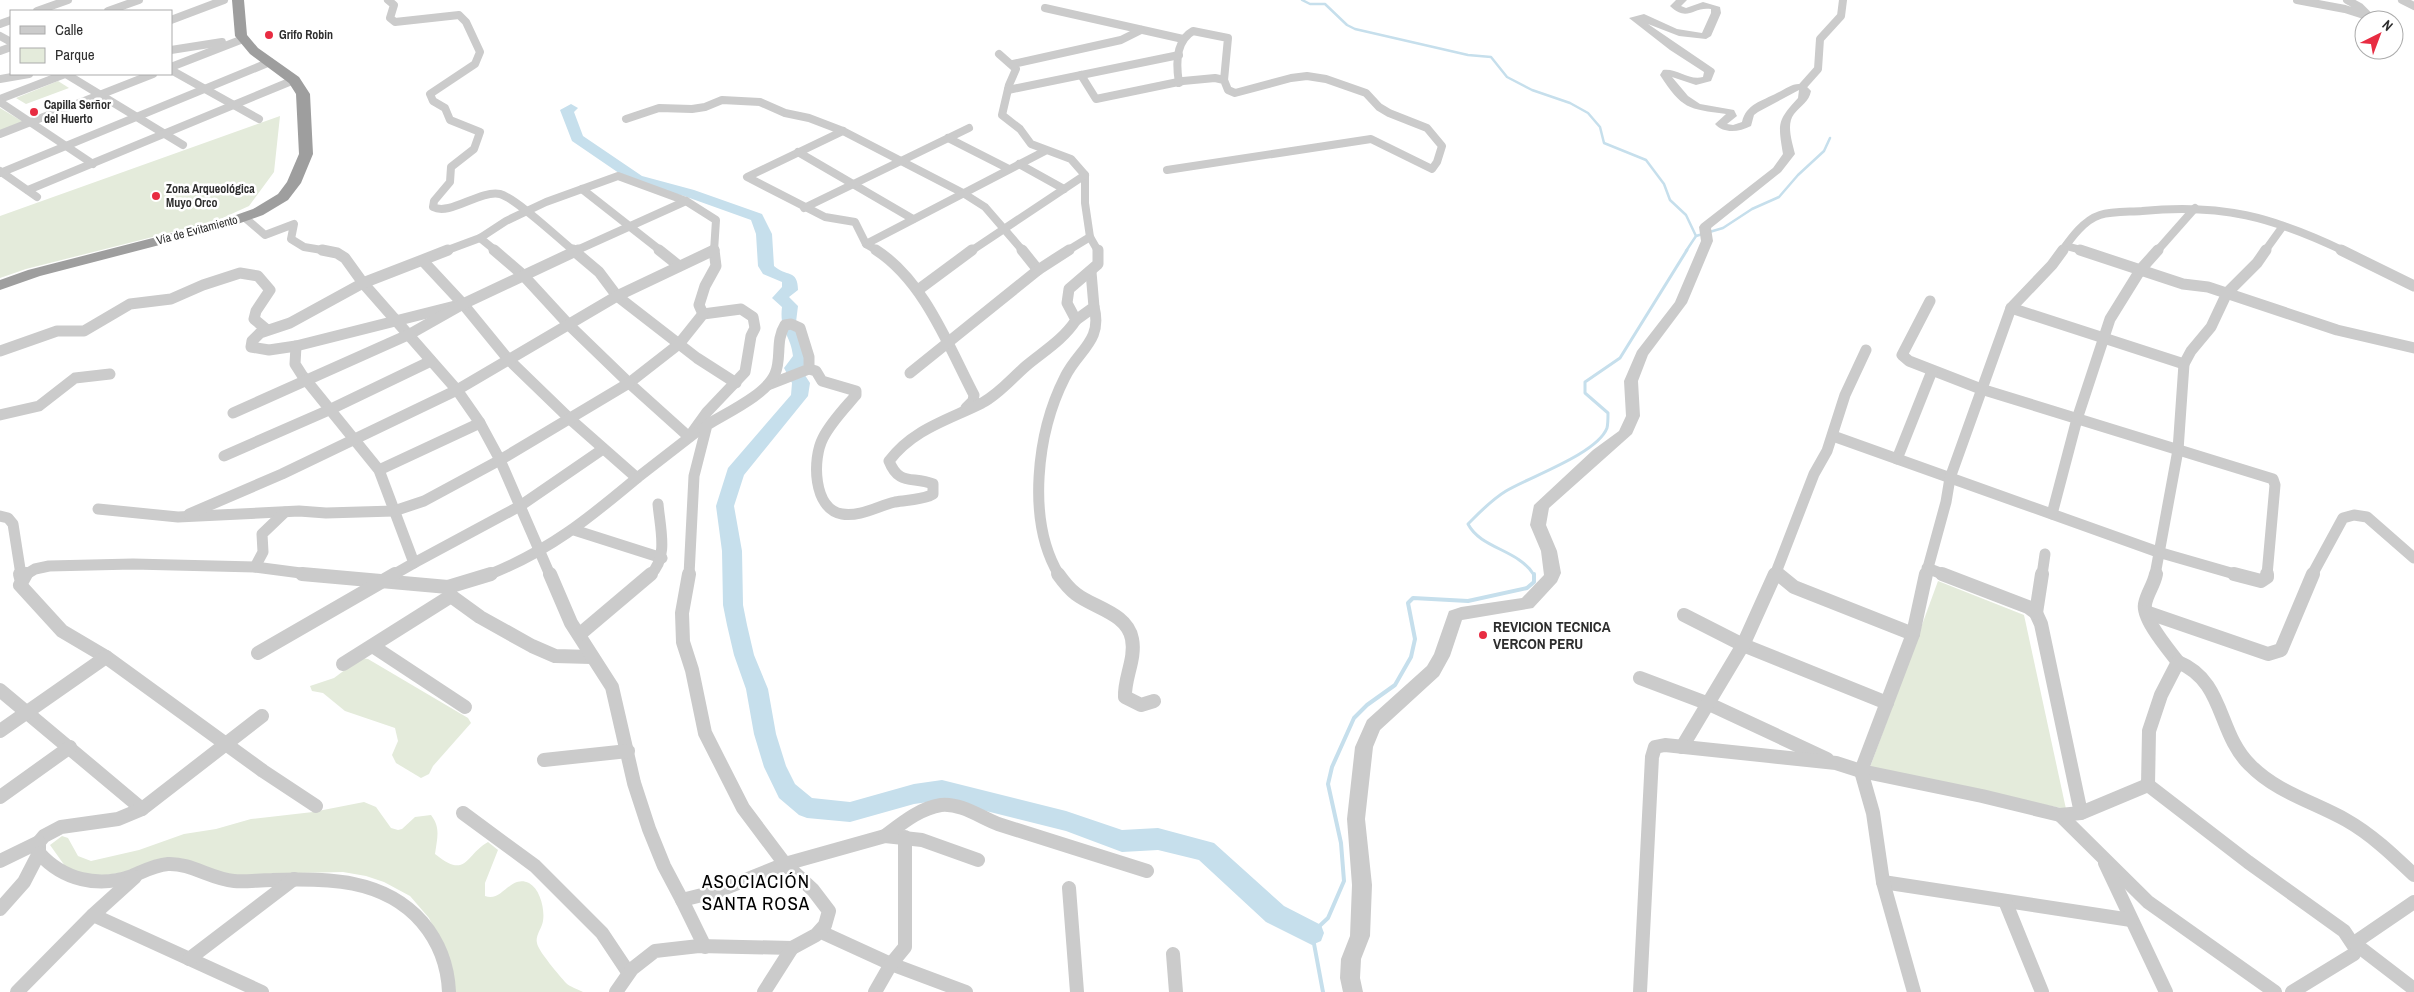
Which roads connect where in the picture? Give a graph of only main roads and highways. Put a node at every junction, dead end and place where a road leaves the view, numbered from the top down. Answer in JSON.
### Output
{"nodes":[{"id":1,"x":238,"y":0,"type":"edge"},
{"id":2,"x":0,"y":285,"type":"edge"}],
"edges":[{"from":1,"to":2,"type":"highway","name":"Vía de Evitamiento"}]}
